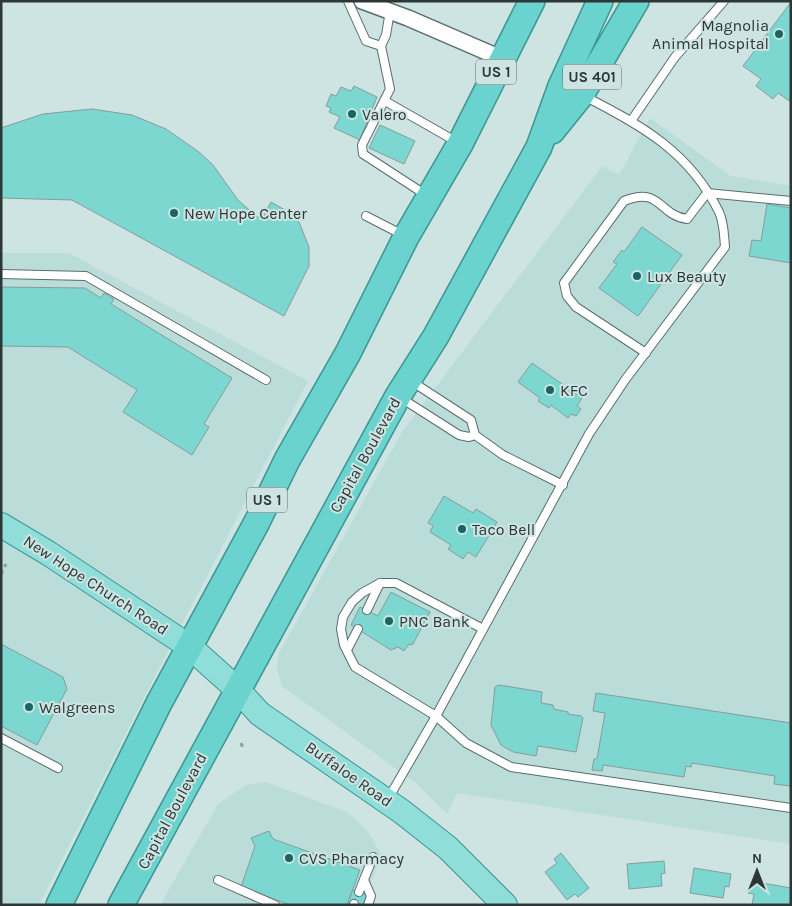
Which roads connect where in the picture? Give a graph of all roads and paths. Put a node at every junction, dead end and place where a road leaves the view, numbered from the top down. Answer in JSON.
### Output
{"nodes":[{"id":1,"x":348,"y":1,"type":"edge"},
{"id":2,"x":532,"y":1,"type":"edge"},
{"id":3,"x":600,"y":1,"type":"edge"},
{"id":4,"x":636,"y":1,"type":"edge"},
{"id":5,"x":724,"y":1,"type":"edge"},
{"id":6,"x":376,"y":5,"type":"edge"},
{"id":7,"x":381,"y":46,"type":"junction"},
{"id":8,"x":503,"y":59,"type":"junction"},
{"id":9,"x":571,"y":90,"type":"junction"},
{"id":10,"x":385,"y":100,"type":"junction"},
{"id":11,"x":631,"y":121,"type":"junction"},
{"id":12,"x":460,"y":144,"type":"junction"},
{"id":13,"x":707,"y":193,"type":"junction"},
{"id":14,"x":430,"y":198,"type":"junction"},
{"id":15,"x":791,"y":201,"type":"edge"},
{"id":16,"x":366,"y":216,"type":"dead end"},
{"id":17,"x":406,"y":237,"type":"junction"},
{"id":18,"x":1,"y":274,"type":"edge"},
{"id":19,"x":646,"y":353,"type":"junction"},
{"id":20,"x":266,"y":380,"type":"dead end"},
{"id":21,"x":403,"y":387,"type":"junction"},
{"id":22,"x":475,"y":435,"type":"junction"},
{"id":23,"x":563,"y":485,"type":"junction"},
{"id":24,"x":1,"y":525,"type":"edge"},
{"id":25,"x":6,"y":564,"type":"dead end"},
{"id":26,"x":1,"y":574,"type":"edge"},
{"id":27,"x":380,"y":583,"type":"junction"},
{"id":28,"x":367,"y":610,"type":"dead end"},
{"id":29,"x":358,"y":629,"type":"dead end"},
{"id":30,"x":483,"y":630,"type":"junction"},
{"id":31,"x":190,"y":647,"type":"junction"},
{"id":32,"x":347,"y":650,"type":"junction"},
{"id":33,"x":238,"y":690,"type":"junction"},
{"id":34,"x":436,"y":716,"type":"junction"},
{"id":35,"x":1,"y":738,"type":"edge"},
{"id":36,"x":58,"y":768,"type":"dead end"},
{"id":37,"x":387,"y":801,"type":"junction"},
{"id":38,"x":791,"y":808,"type":"edge"},
{"id":39,"x":373,"y":857,"type":"dead end"},
{"id":40,"x":218,"y":880,"type":"dead end"},
{"id":41,"x":364,"y":880,"type":"junction"},
{"id":42,"x":359,"y":892,"type":"dead end"},
{"id":43,"x":59,"y":905,"type":"edge"},
{"id":44,"x":121,"y":905,"type":"edge"},
{"id":45,"x":276,"y":905,"type":"edge"},
{"id":46,"x":368,"y":905,"type":"edge"},
{"id":47,"x":505,"y":905,"type":"edge"}],
"edges":[{"from":1,"to":7,"type":"lane"},
{"from":2,"to":8,"type":"highway","number":"US 1"},
{"from":3,"to":9,"type":"highway","name":"Capital Boulevard"},
{"from":4,"to":9,"type":"highway","number":"US 401"},
{"from":5,"to":11,"type":"lane"},
{"from":6,"to":7,"type":"lane"},
{"from":6,"to":8,"type":"street"},
{"from":7,"to":10,"type":"lane"},
{"from":8,"to":12,"type":"highway","number":"US 1"},
{"from":9,"to":11,"type":"lane"},
{"from":9,"to":21,"type":"highway","name":"Capital Boulevard"},
{"from":10,"to":12,"type":"lane"},
{"from":10,"to":14,"type":"lane"},
{"from":11,"to":13,"type":"lane"},
{"from":12,"to":14,"type":"highway","number":"US 1"},
{"from":13,"to":15,"type":"lane"},
{"from":13,"to":19,"type":"lane"},
{"from":13,"to":19,"type":"lane"},
{"from":14,"to":17,"type":"highway","number":"US 1"},
{"from":16,"to":17,"type":"lane"},
{"from":17,"to":31,"type":"highway","number":"US 1"},
{"from":18,"to":20,"type":"lane"},
{"from":19,"to":23,"type":"lane"},
{"from":21,"to":22,"type":"lane"},
{"from":21,"to":22,"type":"lane"},
{"from":21,"to":33,"type":"highway","name":"Capital Boulevard"},
{"from":22,"to":23,"type":"lane"},
{"from":23,"to":30,"type":"lane"},
{"from":24,"to":31,"type":"main road","name":"New Hope Church Road"},
{"from":25,"to":26,"type":"path"},
{"from":27,"to":28,"type":"lane"},
{"from":27,"to":30,"type":"lane"},
{"from":27,"to":32,"type":"lane"},
{"from":29,"to":32,"type":"lane"},
{"from":30,"to":34,"type":"lane"},
{"from":31,"to":33,"type":"main road","name":"Buffaloe Road"},
{"from":31,"to":43,"type":"highway","number":"US 1"},
{"from":32,"to":34,"type":"lane"},
{"from":33,"to":37,"type":"main road","name":"Buffaloe Road"},
{"from":33,"to":44,"type":"highway","name":"Capital Boulevard"},
{"from":34,"to":37,"type":"lane"},
{"from":34,"to":38,"type":"lane"},
{"from":35,"to":36,"type":"lane"},
{"from":37,"to":47,"type":"main road","name":"Buffaloe Road"},
{"from":39,"to":41,"type":"lane"},
{"from":40,"to":45,"type":"lane"},
{"from":41,"to":42,"type":"lane"},
{"from":41,"to":46,"type":"lane"}]}
